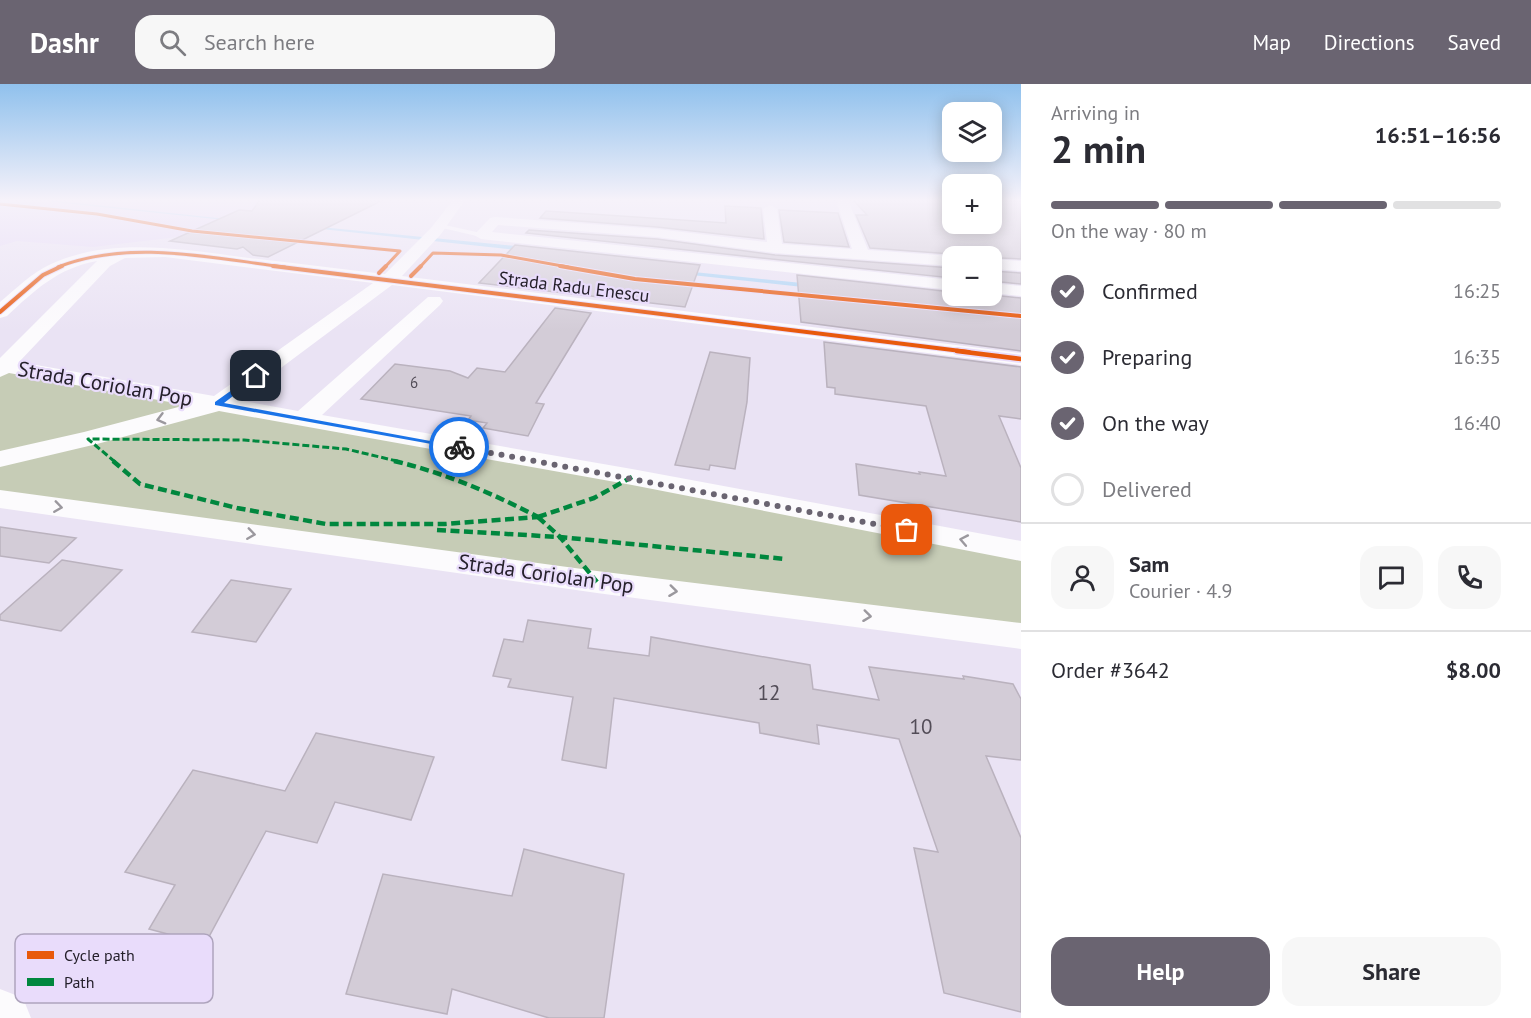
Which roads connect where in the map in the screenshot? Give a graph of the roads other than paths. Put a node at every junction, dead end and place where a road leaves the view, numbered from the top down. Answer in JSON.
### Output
{"nodes":[{"id":1,"x":424,"y":244,"type":"edge"},
{"id":2,"x":562,"y":244,"type":"edge"},
{"id":3,"x":741,"y":244,"type":"edge"},
{"id":4,"x":774,"y":244,"type":"edge"},
{"id":5,"x":858,"y":244,"type":"edge"},
{"id":6,"x":775,"y":248,"type":"junction"},
{"id":7,"x":862,"y":255,"type":"junction"},
{"id":8,"x":117,"y":260,"type":"junction"},
{"id":9,"x":942,"y":260,"type":"edge"},
{"id":10,"x":1002,"y":265,"type":"edge"},
{"id":11,"x":1021,"y":266,"type":"edge"},
{"id":12,"x":390,"y":279,"type":"junction"},
{"id":13,"x":942,"y":284,"type":"edge"},
{"id":14,"x":1002,"y":289,"type":"edge"},
{"id":15,"x":1021,"y":291,"type":"edge"},
{"id":16,"x":371,"y":293,"type":"junction"},
{"id":17,"x":434,"y":301,"type":"junction"},
{"id":18,"x":0,"y":312,"type":"edge"},
{"id":19,"x":1021,"y":359,"type":"edge"},
{"id":20,"x":2,"y":368,"type":"edge"},
{"id":21,"x":1021,"y":372,"type":"edge"},
{"id":22,"x":218,"y":404,"type":"junction"},
{"id":23,"x":303,"y":419,"type":"junction"},
{"id":24,"x":0,"y":459,"type":"edge"},
{"id":25,"x":0,"y":499,"type":"edge"},
{"id":26,"x":1021,"y":551,"type":"edge"},
{"id":27,"x":1021,"y":636,"type":"edge"}],
"edges":[{"from":1,"to":12,"type":"street"},
{"from":2,"to":13,"type":"street"},
{"from":3,"to":6,"type":"street"},
{"from":4,"to":6,"type":"street"},
{"from":5,"to":7,"type":"street"},
{"from":6,"to":7,"type":"street"},
{"from":7,"to":9,"type":"street"},
{"from":8,"to":12,"type":"street","name":"Strada Radu Enescu"},
{"from":8,"to":16,"type":"street","name":"Strada Radu Enescu"},
{"from":8,"to":18,"type":"street"},
{"from":8,"to":20,"type":"street"},
{"from":10,"to":11,"type":"street"},
{"from":12,"to":16,"type":"street"},
{"from":12,"to":19,"type":"street","name":"Strada Radu Enescu"},
{"from":14,"to":15,"type":"street"},
{"from":16,"to":17,"type":"street","name":"Strada Radu Enescu"},
{"from":16,"to":22,"type":"street"},
{"from":17,"to":21,"type":"street","name":"Strada Radu Enescu"},
{"from":17,"to":23,"type":"street"},
{"from":20,"to":22,"type":"street","name":"Strada Coriolan Pop"},
{"from":22,"to":23,"type":"street","name":"Strada Coriolan Pop"},
{"from":22,"to":24,"type":"street","one_way":true},
{"from":26,"to":23,"type":"street","name":"Strada Coriolan Pop","one_way":true},
{"from":25,"to":27,"type":"street","name":"Strada Coriolan Pop","one_way":true}]}
